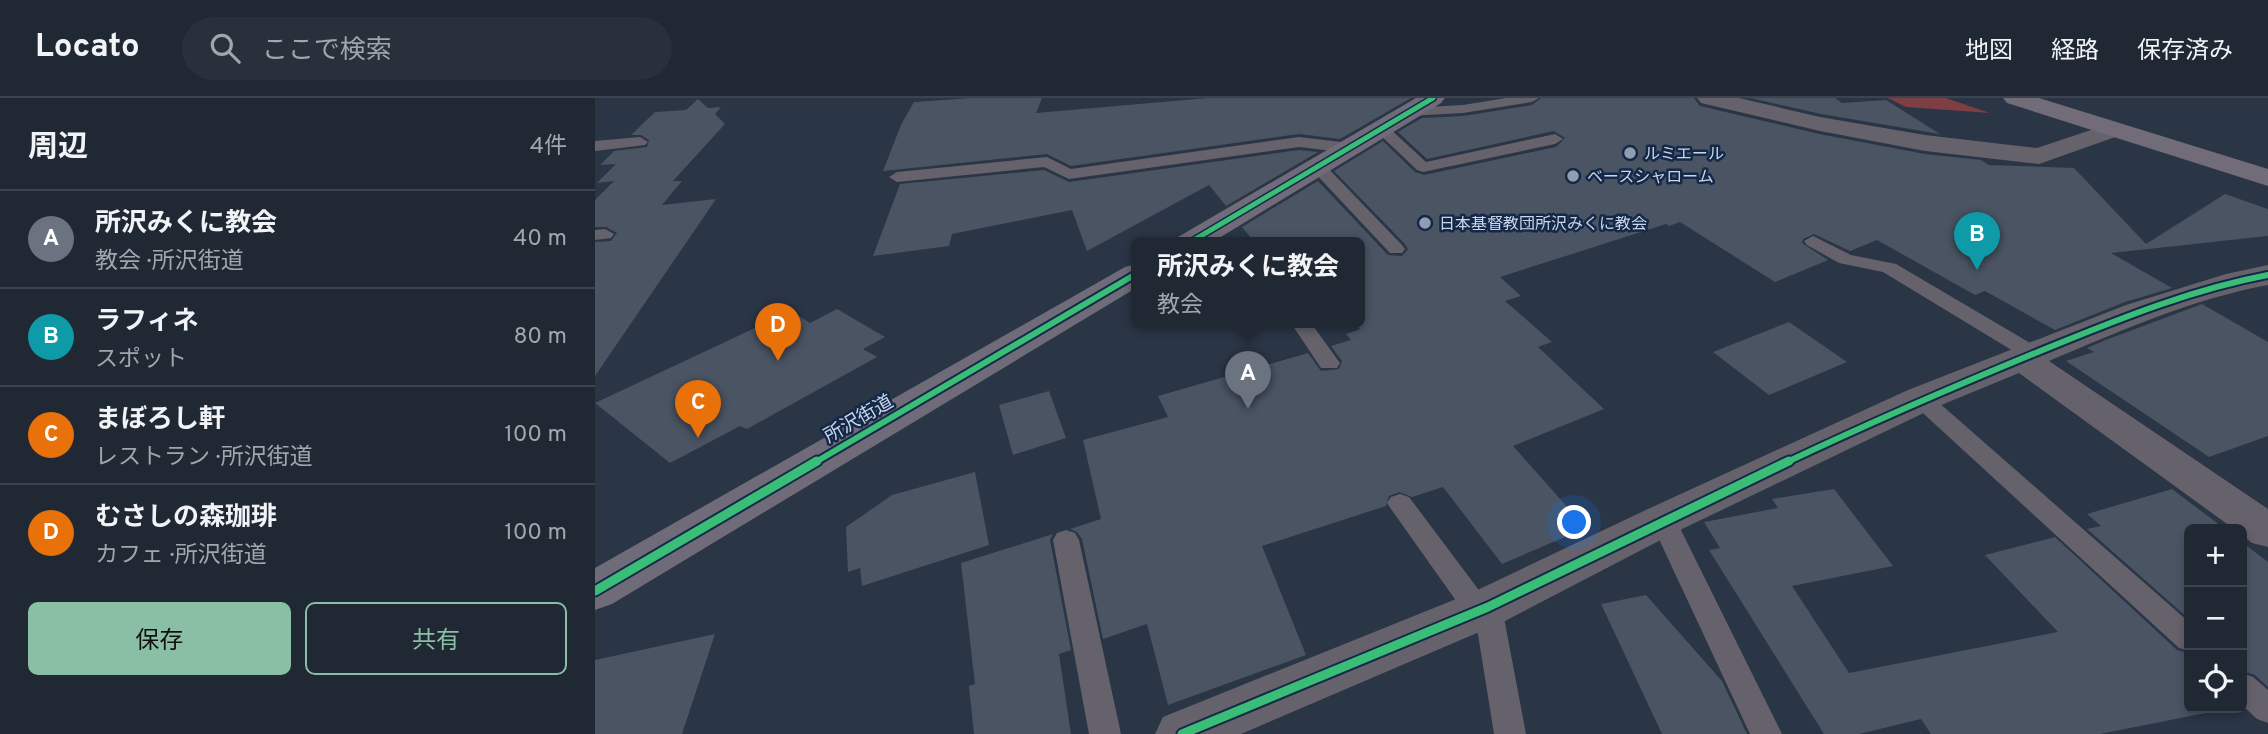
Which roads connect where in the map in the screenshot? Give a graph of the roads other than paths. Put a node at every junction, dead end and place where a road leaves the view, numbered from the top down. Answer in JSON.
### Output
{"nodes":[{"id":1,"x":1433,"y":98,"type":"edge"},
{"id":2,"x":1532,"y":98,"type":"edge"},
{"id":3,"x":1709,"y":98,"type":"edge"},
{"id":4,"x":2015,"y":98,"type":"edge"},
{"id":5,"x":1409,"y":112,"type":"junction"},
{"id":6,"x":1382,"y":129,"type":"junction"},
{"id":7,"x":2112,"y":130,"type":"junction"},
{"id":8,"x":1555,"y":139,"type":"dead end"},
{"id":9,"x":640,"y":142,"type":"dead end"},
{"id":10,"x":595,"y":146,"type":"edge"},
{"id":11,"x":1350,"y":148,"type":"junction"},
{"id":12,"x":1318,"y":167,"type":"junction"},
{"id":13,"x":897,"y":177,"type":"dead end"},
{"id":14,"x":2268,"y":177,"type":"edge"},
{"id":15,"x":1216,"y":236,"type":"edge"},
{"id":16,"x":1813,"y":241,"type":"dead end"},
{"id":17,"x":1396,"y":249,"type":"dead end"},
{"id":18,"x":2268,"y":275,"type":"edge"},
{"id":19,"x":1131,"y":277,"type":"edge"},
{"id":20,"x":1304,"y":328,"type":"edge"},
{"id":21,"x":2030,"y":357,"type":"junction"},
{"id":22,"x":1329,"y":363,"type":"dead end"},
{"id":23,"x":1921,"y":399,"type":"junction"},
{"id":24,"x":1400,"y":503,"type":"dead end"},
{"id":25,"x":1663,"y":520,"type":"junction"},
{"id":26,"x":2268,"y":531,"type":"edge"},
{"id":27,"x":1066,"y":540,"type":"dead end"},
{"id":28,"x":595,"y":591,"type":"edge"},
{"id":29,"x":1483,"y":609,"type":"junction"},
{"id":30,"x":2184,"y":635,"type":"edge"},
{"id":31,"x":2247,"y":690,"type":"edge"},
{"id":32,"x":2268,"y":709,"type":"edge"},
{"id":33,"x":1105,"y":734,"type":"edge"},
{"id":34,"x":1182,"y":734,"type":"edge"},
{"id":35,"x":1510,"y":734,"type":"edge"},
{"id":36,"x":1766,"y":734,"type":"edge"}],
"edges":[{"from":1,"to":5,"type":"main road"},
{"from":2,"to":5,"type":"lane"},
{"from":3,"to":7,"type":"street"},
{"from":4,"to":7,"type":"street"},
{"from":5,"to":6,"type":"main road"},
{"from":6,"to":8,"type":"lane"},
{"from":6,"to":11,"type":"main road"},
{"from":7,"to":14,"type":"street"},
{"from":9,"to":10,"type":"lane"},
{"from":11,"to":12,"type":"main road"},
{"from":11,"to":13,"type":"lane"},
{"from":12,"to":15,"type":"main road"},
{"from":12,"to":17,"type":"lane"},
{"from":16,"to":21,"type":"lane"},
{"from":18,"to":21,"type":"street"},
{"from":19,"to":28,"type":"main road","name":"所沢街道"},
{"from":20,"to":22,"type":"lane"},
{"from":21,"to":23,"type":"street"},
{"from":21,"to":26,"type":"street"},
{"from":23,"to":25,"type":"street"},
{"from":23,"to":30,"type":"lane"},
{"from":24,"to":29,"type":"lane"},
{"from":25,"to":29,"type":"street"},
{"from":25,"to":36,"type":"lane"},
{"from":27,"to":33,"type":"lane"},
{"from":29,"to":34,"type":"street"},
{"from":29,"to":35,"type":"lane"},
{"from":31,"to":32,"type":"lane"}]}
